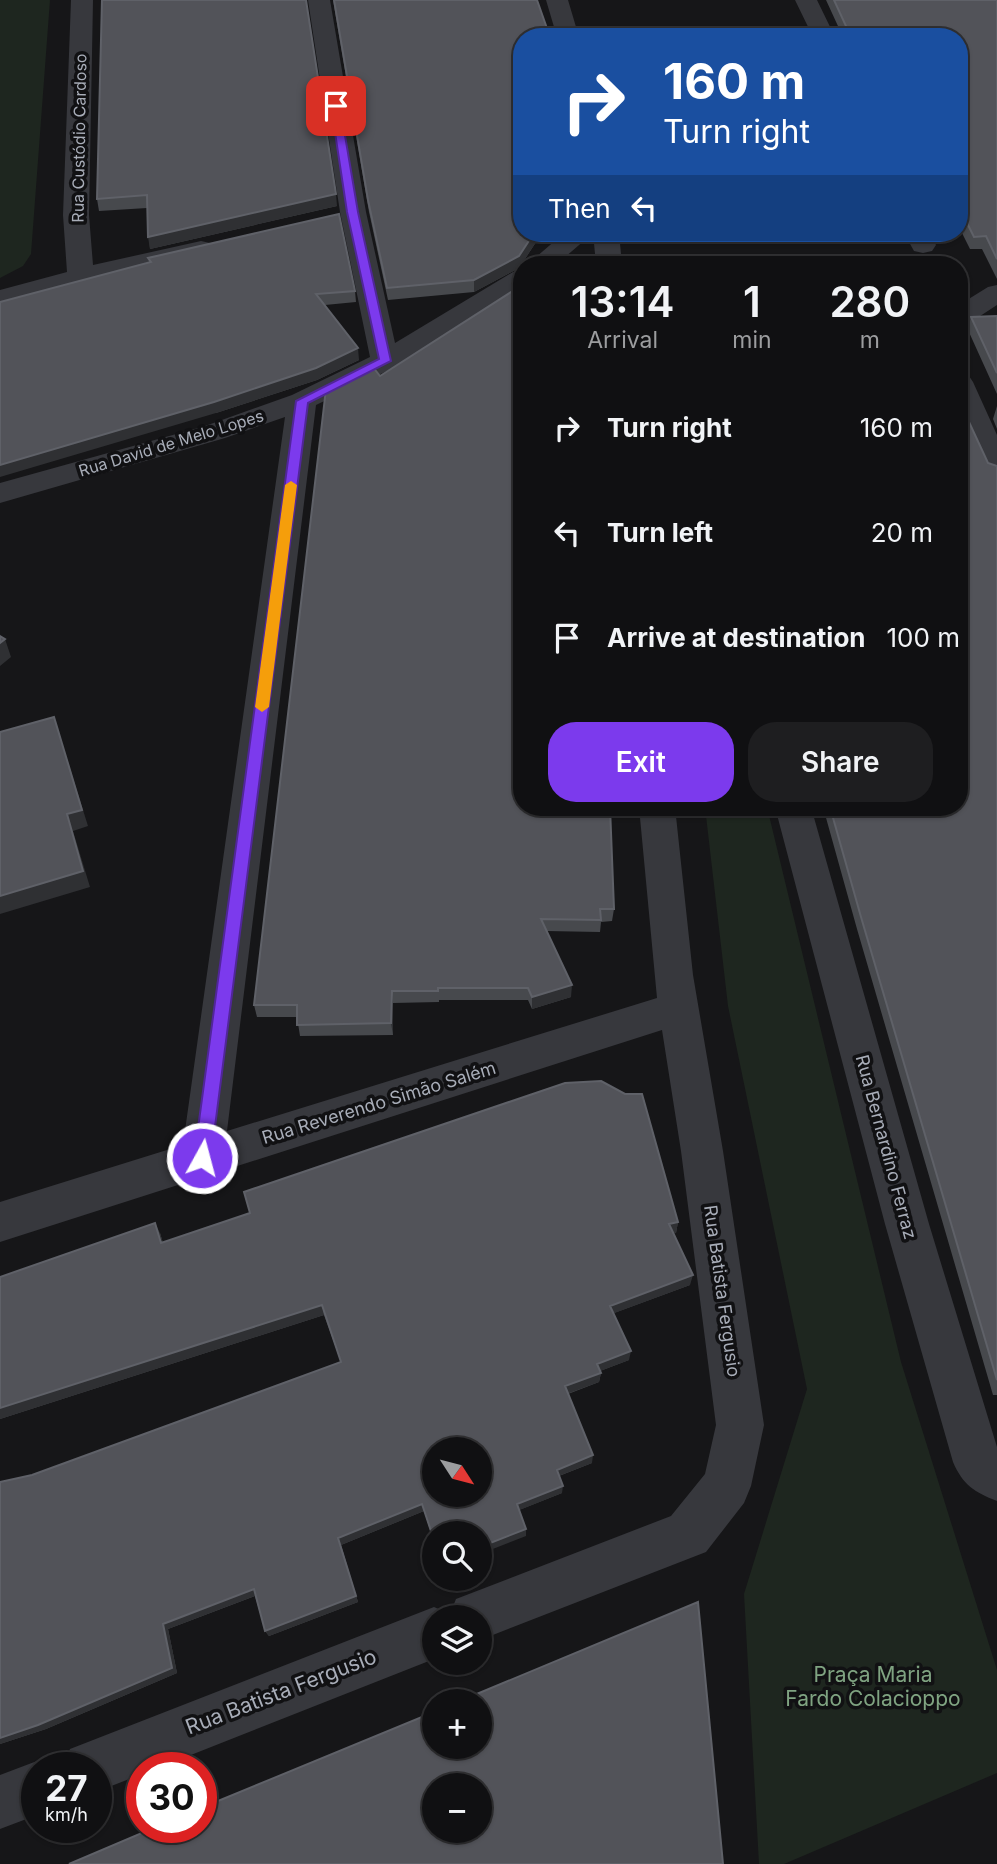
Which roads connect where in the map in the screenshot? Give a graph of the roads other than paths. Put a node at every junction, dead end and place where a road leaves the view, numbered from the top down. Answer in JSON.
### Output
{"nodes":[{"id":1,"x":82,"y":0,"type":"edge"},
{"id":2,"x":319,"y":0,"type":"edge"},
{"id":3,"x":557,"y":0,"type":"edge"},
{"id":4,"x":806,"y":0,"type":"edge"},
{"id":5,"x":565,"y":28,"type":"edge"},
{"id":6,"x":820,"y":28,"type":"edge"},
{"id":7,"x":353,"y":212,"type":"junction"},
{"id":8,"x":327,"y":218,"type":"edge"},
{"id":9,"x":569,"y":242,"type":"edge"},
{"id":10,"x":225,"y":243,"type":"edge"},
{"id":11,"x":551,"y":256,"type":"edge"},
{"id":12,"x":81,"y":275,"type":"junction"},
{"id":13,"x":513,"y":284,"type":"edge"},
{"id":14,"x":997,"y":293,"type":"edge"},
{"id":15,"x":0,"y":298,"type":"edge"},
{"id":16,"x":968,"y":311,"type":"edge"},
{"id":17,"x":385,"y":361,"type":"junction"},
{"id":18,"x":302,"y":401,"type":"junction"},
{"id":19,"x":968,"y":402,"type":"edge"},
{"id":20,"x":997,"y":468,"type":"edge"},
{"id":21,"x":0,"y":493,"type":"edge"},
{"id":22,"x":658,"y":816,"type":"edge"},
{"id":23,"x":795,"y":816,"type":"edge"},
{"id":24,"x":678,"y":1008,"type":"junction"},
{"id":25,"x":202,"y":1158,"type":"junction"},
{"id":26,"x":0,"y":1222,"type":"edge"},
{"id":27,"x":997,"y":1477,"type":"edge"},
{"id":28,"x":492,"y":1610,"type":"edge"},
{"id":29,"x":422,"y":1638,"type":"edge"},
{"id":30,"x":112,"y":1759,"type":"edge"},
{"id":31,"x":21,"y":1794,"type":"edge"},
{"id":32,"x":0,"y":1802,"type":"edge"}],
"edges":[{"from":1,"to":12,"type":"street","name":"Rua Custódio Cardoso"},
{"from":2,"to":7,"type":"street"},
{"from":3,"to":5,"type":"street"},
{"from":4,"to":6,"type":"street"},
{"from":7,"to":8,"type":"street"},
{"from":7,"to":17,"type":"street"},
{"from":9,"to":11,"type":"street"},
{"from":10,"to":12,"type":"street"},
{"from":12,"to":15,"type":"street"},
{"from":13,"to":17,"type":"street","name":"Rua David de Melo Lopes"},
{"from":14,"to":16,"type":"street"},
{"from":17,"to":18,"type":"street","name":"Rua David de Melo Lopes"},
{"from":18,"to":21,"type":"street","name":"Rua David de Melo Lopes"},
{"from":18,"to":25,"type":"street"},
{"from":19,"to":20,"type":"street"},
{"from":22,"to":24,"type":"street","name":"Rua Batista Fergusio"},
{"from":23,"to":27,"type":"street","name":"Rua Bernardino Ferraz"},
{"from":24,"to":25,"type":"street","name":"Rua Reverendo Simão Salém"},
{"from":24,"to":28,"type":"street","name":"Rua Batista Fergusio"},
{"from":25,"to":26,"type":"street","name":"Rua Reverendo Simão Salém"},
{"from":29,"to":30,"type":"street","name":"Rua Batista Fergusio"},
{"from":31,"to":32,"type":"street"}]}
